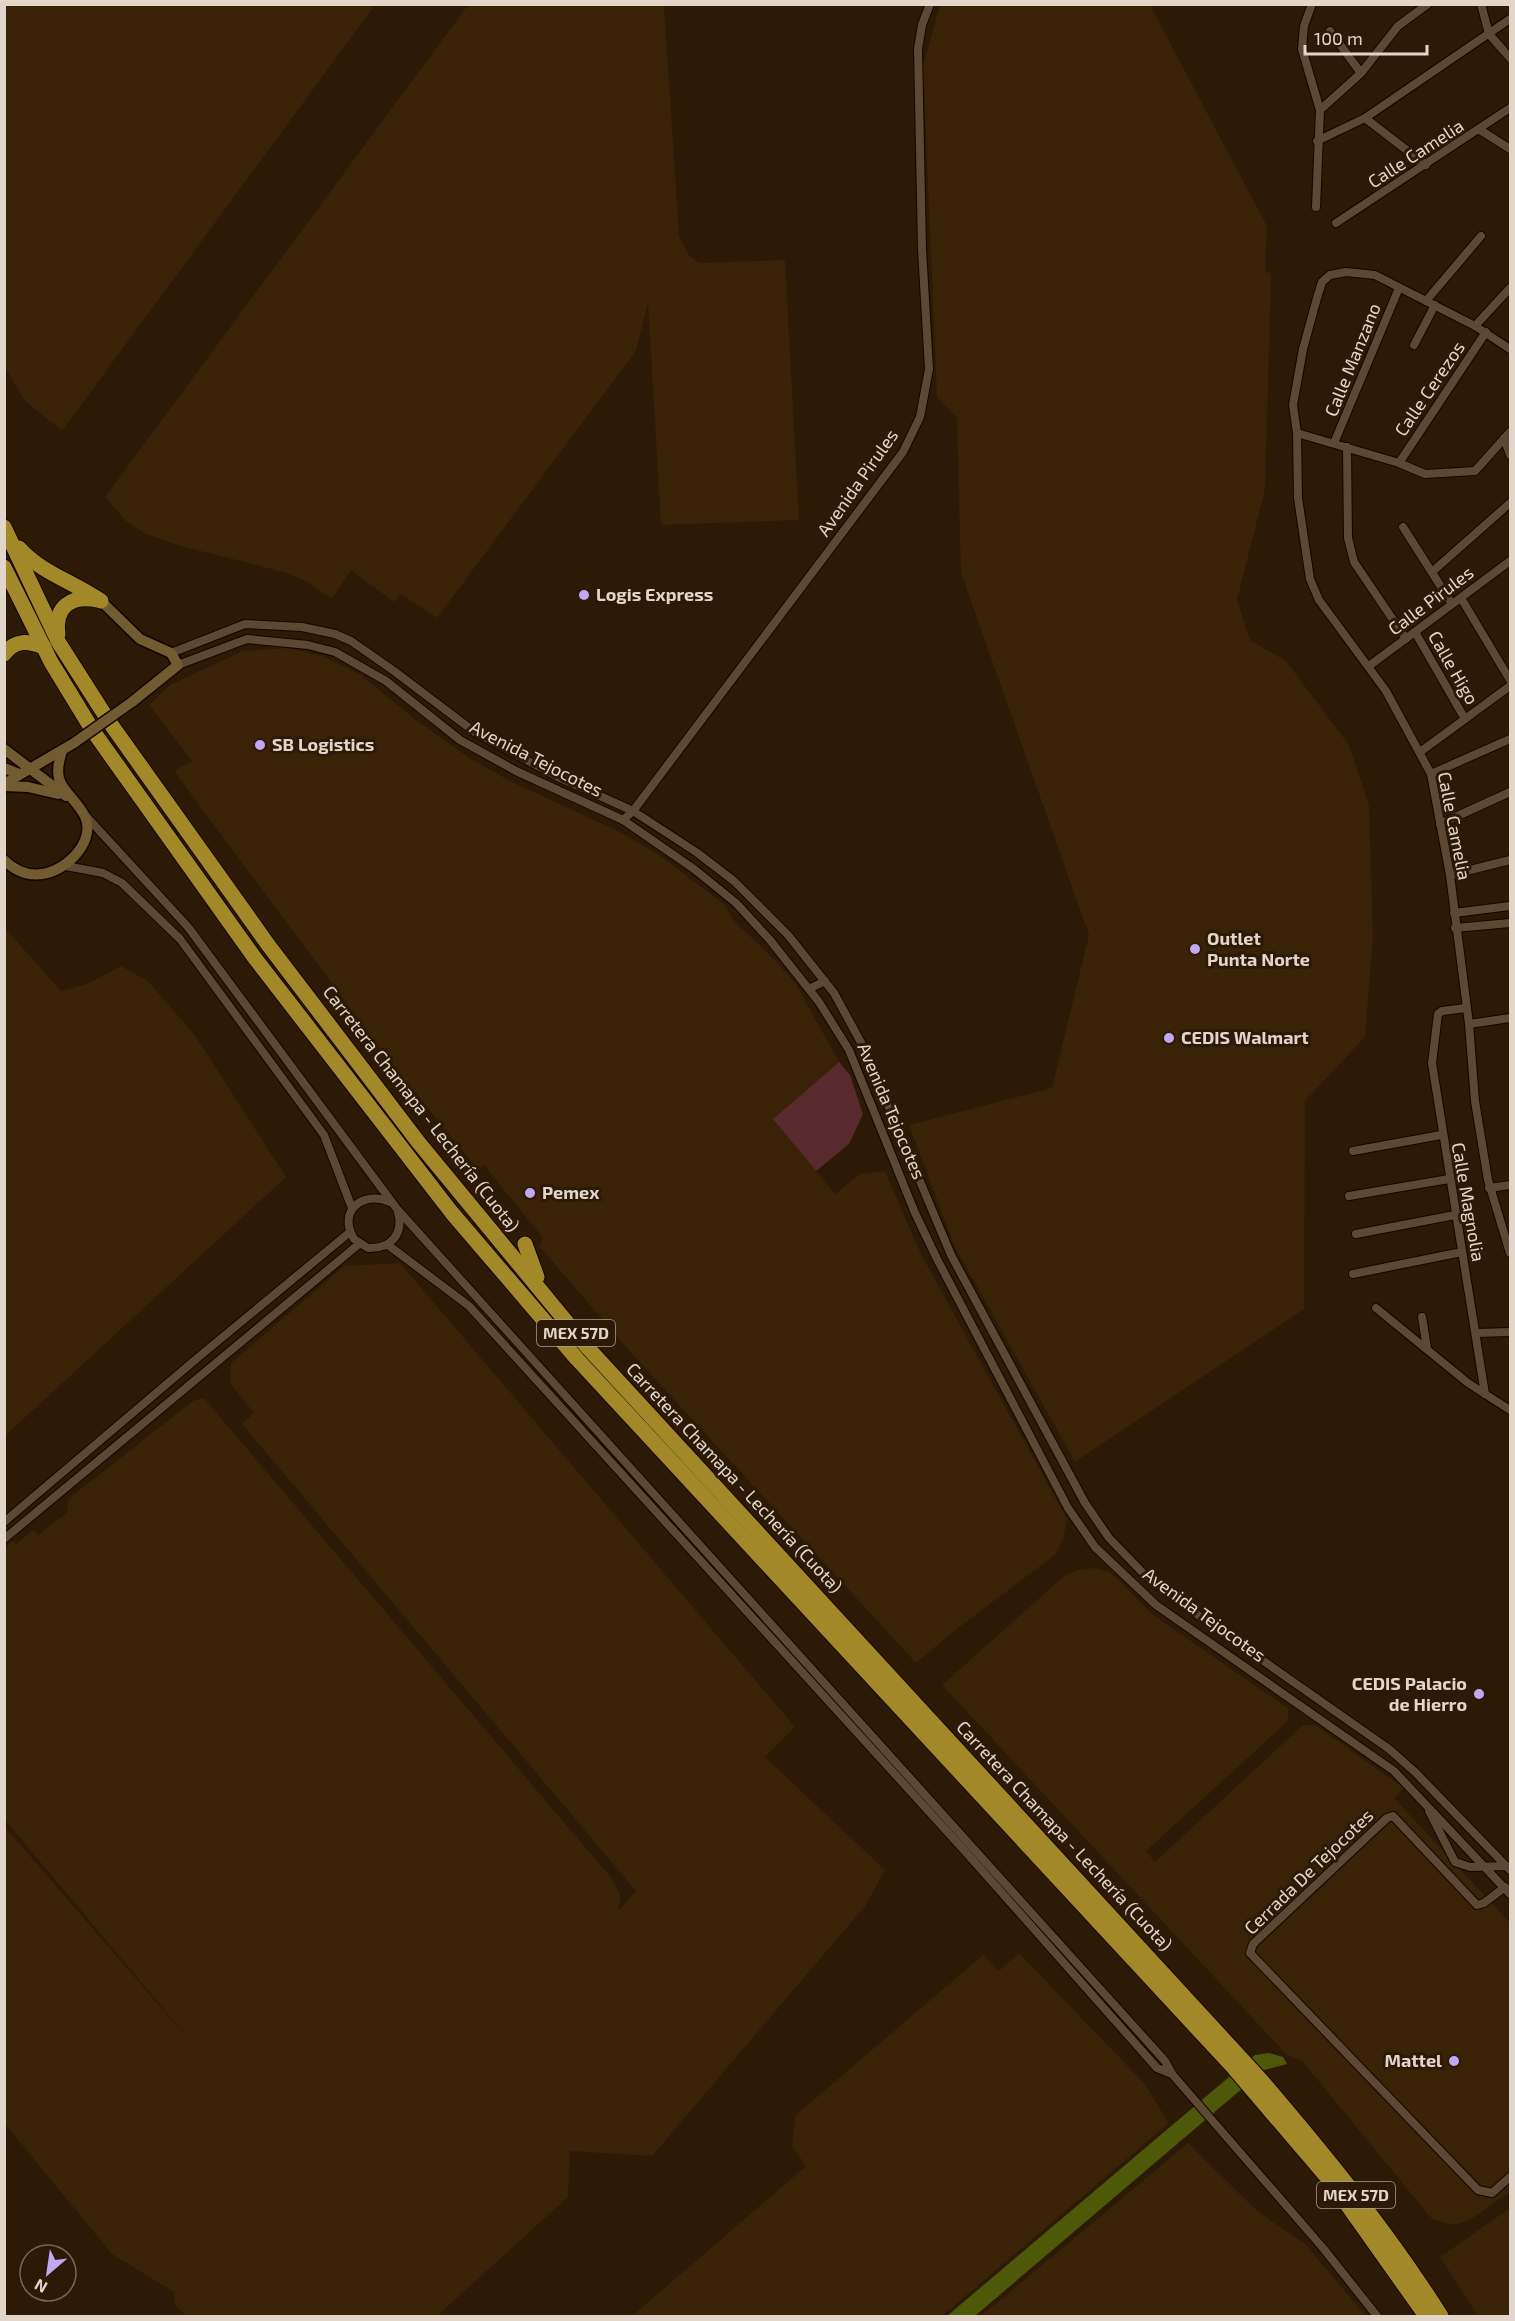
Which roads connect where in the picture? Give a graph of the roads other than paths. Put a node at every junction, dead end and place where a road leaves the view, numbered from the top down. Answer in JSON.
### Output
{"nodes":[{"id":1,"x":930,"y":4,"type":"edge"},
{"id":2,"x":1312,"y":4,"type":"edge"},
{"id":3,"x":1428,"y":4,"type":"edge"},
{"id":4,"x":1481,"y":4,"type":"edge"},
{"id":5,"x":1510,"y":19,"type":"edge"},
{"id":6,"x":1330,"y":31,"type":"dead end"},
{"id":7,"x":1489,"y":34,"type":"junction"},
{"id":8,"x":1510,"y":58,"type":"edge"},
{"id":9,"x":1361,"y":73,"type":"junction"},
{"id":10,"x":1510,"y":108,"type":"edge"},
{"id":11,"x":1320,"y":110,"type":"junction"},
{"id":12,"x":1365,"y":118,"type":"junction"},
{"id":13,"x":1480,"y":130,"type":"junction"},
{"id":14,"x":1317,"y":141,"type":"junction"},
{"id":15,"x":1510,"y":149,"type":"edge"},
{"id":16,"x":1426,"y":165,"type":"junction"},
{"id":17,"x":1316,"y":207,"type":"dead end"},
{"id":18,"x":1336,"y":223,"type":"dead end"},
{"id":19,"x":1481,"y":236,"type":"dead end"},
{"id":20,"x":1399,"y":288,"type":"junction"},
{"id":21,"x":1510,"y":288,"type":"edge"},
{"id":22,"x":1426,"y":301,"type":"junction"},
{"id":23,"x":1435,"y":305,"type":"junction"},
{"id":24,"x":1475,"y":326,"type":"junction"},
{"id":25,"x":1486,"y":332,"type":"junction"},
{"id":26,"x":1414,"y":345,"type":"dead end"},
{"id":27,"x":1510,"y":349,"type":"edge"},
{"id":28,"x":1296,"y":433,"type":"junction"},
{"id":29,"x":1507,"y":435,"type":"edge"},
{"id":30,"x":1334,"y":443,"type":"junction"},
{"id":31,"x":1347,"y":447,"type":"junction"},
{"id":32,"x":1510,"y":455,"type":"edge"},
{"id":33,"x":1400,"y":463,"type":"junction"},
{"id":34,"x":1510,"y":503,"type":"edge"},
{"id":35,"x":1403,"y":527,"type":"dead end"},
{"id":36,"x":6,"y":531,"type":"edge"},
{"id":37,"x":1510,"y":564,"type":"edge"},
{"id":38,"x":4,"y":567,"type":"edge"},
{"id":39,"x":1432,"y":572,"type":"junction"},
{"id":40,"x":1461,"y":598,"type":"junction"},
{"id":41,"x":101,"y":601,"type":"junction"},
{"id":42,"x":1452,"y":604,"type":"junction"},
{"id":43,"x":1415,"y":632,"type":"junction"},
{"id":44,"x":1406,"y":639,"type":"junction"},
{"id":45,"x":59,"y":643,"type":"junction"},
{"id":46,"x":44,"y":647,"type":"junction"},
{"id":47,"x":171,"y":653,"type":"junction"},
{"id":48,"x":4,"y":654,"type":"edge"},
{"id":49,"x":178,"y":665,"type":"junction"},
{"id":50,"x":1369,"y":666,"type":"junction"},
{"id":51,"x":1510,"y":680,"type":"edge"},
{"id":52,"x":1510,"y":686,"type":"edge"},
{"id":53,"x":1465,"y":719,"type":"junction"},
{"id":54,"x":1510,"y":739,"type":"edge"},
{"id":55,"x":4,"y":749,"type":"edge"},
{"id":56,"x":62,"y":751,"type":"junction"},
{"id":57,"x":1420,"y":752,"type":"junction"},
{"id":58,"x":4,"y":768,"type":"edge"},
{"id":59,"x":31,"y":770,"type":"junction"},
{"id":60,"x":19,"y":774,"type":"junction"},
{"id":61,"x":1431,"y":774,"type":"junction"},
{"id":62,"x":4,"y":785,"type":"edge"},
{"id":63,"x":1510,"y":792,"type":"edge"},
{"id":64,"x":69,"y":798,"type":"junction"},
{"id":65,"x":633,"y":811,"type":"junction"},
{"id":66,"x":84,"y":814,"type":"junction"},
{"id":67,"x":623,"y":820,"type":"junction"},
{"id":68,"x":1440,"y":824,"type":"junction"},
{"id":69,"x":4,"y":860,"type":"edge"},
{"id":70,"x":1510,"y":860,"type":"edge"},
{"id":71,"x":66,"y":866,"type":"junction"},
{"id":72,"x":1450,"y":875,"type":"junction"},
{"id":73,"x":1510,"y":906,"type":"edge"},
{"id":74,"x":1454,"y":913,"type":"junction"},
{"id":75,"x":1510,"y":923,"type":"edge"},
{"id":76,"x":1455,"y":928,"type":"junction"},
{"id":77,"x":825,"y":981,"type":"junction"},
{"id":78,"x":809,"y":989,"type":"junction"},
{"id":79,"x":1466,"y":1008,"type":"junction"},
{"id":80,"x":1510,"y":1018,"type":"edge"},
{"id":81,"x":1468,"y":1024,"type":"junction"},
{"id":82,"x":1441,"y":1135,"type":"junction"},
{"id":83,"x":419,"y":1143,"type":"junction"},
{"id":84,"x":1353,"y":1150,"type":"dead end"},
{"id":85,"x":465,"y":1179,"type":"dead end"},
{"id":86,"x":1449,"y":1179,"type":"junction"},
{"id":87,"x":1510,"y":1185,"type":"edge"},
{"id":88,"x":1490,"y":1188,"type":"junction"},
{"id":89,"x":1349,"y":1196,"type":"dead end"},
{"id":90,"x":391,"y":1202,"type":"junction"},
{"id":91,"x":352,"y":1208,"type":"junction"},
{"id":92,"x":397,"y":1209,"type":"junction"},
{"id":93,"x":1455,"y":1215,"type":"junction"},
{"id":94,"x":350,"y":1232,"type":"junction"},
{"id":95,"x":1356,"y":1234,"type":"dead end"},
{"id":96,"x":359,"y":1244,"type":"junction"},
{"id":97,"x":525,"y":1244,"type":"dead end"},
{"id":98,"x":388,"y":1245,"type":"junction"},
{"id":99,"x":1462,"y":1252,"type":"junction"},
{"id":100,"x":1510,"y":1253,"type":"edge"},
{"id":101,"x":1353,"y":1274,"type":"dead end"},
{"id":102,"x":1376,"y":1308,"type":"dead end"},
{"id":103,"x":1422,"y":1317,"type":"dead end"},
{"id":104,"x":1510,"y":1332,"type":"edge"},
{"id":105,"x":1476,"y":1333,"type":"junction"},
{"id":106,"x":588,"y":1348,"type":"junction"},
{"id":107,"x":1427,"y":1348,"type":"junction"},
{"id":108,"x":1485,"y":1394,"type":"junction"},
{"id":109,"x":1510,"y":1410,"type":"edge"},
{"id":110,"x":4,"y":1522,"type":"edge"},
{"id":111,"x":4,"y":1539,"type":"edge"},
{"id":112,"x":1425,"y":1803,"type":"junction"},
{"id":113,"x":1484,"y":1865,"type":"junction"},
{"id":114,"x":1509,"y":1868,"type":"edge"},
{"id":115,"x":1508,"y":1891,"type":"edge"},
{"id":116,"x":1237,"y":2062,"type":"junction"},
{"id":117,"x":1172,"y":2074,"type":"junction"},
{"id":118,"x":1256,"y":2085,"type":"junction"},
{"id":119,"x":1510,"y":2177,"type":"edge"},
{"id":120,"x":1377,"y":2316,"type":"edge"},
{"id":121,"x":1426,"y":2316,"type":"edge"},
{"id":122,"x":1441,"y":2316,"type":"edge"}],
"edges":[{"from":1,"to":65,"type":"street","name":"Avenida Pirules"},
{"from":2,"to":11,"type":"street"},
{"from":3,"to":9,"type":"street"},
{"from":4,"to":7,"type":"street"},
{"from":5,"to":7,"type":"street"},
{"from":6,"to":9,"type":"street"},
{"from":7,"to":8,"type":"street"},
{"from":7,"to":12,"type":"street"},
{"from":9,"to":11,"type":"street"},
{"from":10,"to":13,"type":"street","name":"Calle Camelia"},
{"from":11,"to":14,"type":"street"},
{"from":12,"to":14,"type":"street"},
{"from":12,"to":16,"type":"street"},
{"from":13,"to":15,"type":"street"},
{"from":13,"to":16,"type":"street","name":"Calle Camelia"},
{"from":14,"to":17,"type":"street"},
{"from":16,"to":18,"type":"street","name":"Calle Camelia"},
{"from":19,"to":22,"type":"street"},
{"from":20,"to":22,"type":"street"},
{"from":20,"to":28,"type":"street","name":"Calle Camelia"},
{"from":20,"to":30,"type":"street","name":"Calle Manzano"},
{"from":21,"to":24,"type":"street"},
{"from":22,"to":23,"type":"street"},
{"from":23,"to":24,"type":"street"},
{"from":23,"to":26,"type":"street"},
{"from":24,"to":25,"type":"street"},
{"from":25,"to":27,"type":"street"},
{"from":25,"to":33,"type":"street","name":"Calle Cerezos"},
{"from":28,"to":30,"type":"street"},
{"from":28,"to":50,"type":"street","name":"Calle Camelia"},
{"from":29,"to":32,"type":"street"},
{"from":29,"to":33,"type":"street"},
{"from":30,"to":31,"type":"street"},
{"from":31,"to":33,"type":"street"},
{"from":31,"to":44,"type":"street"},
{"from":34,"to":39,"type":"street"},
{"from":35,"to":39,"type":"street"},
{"from":36,"to":41,"type":"highway"},
{"from":36,"to":45,"type":"highway","name":"Carretera Chamapa - Lechería (Cuota)","number":"MEX 57D"},
{"from":37,"to":40,"type":"street","name":"Calle Pirules"},
{"from":38,"to":46,"type":"highway","name":"Carretera Chamapa - Lechería (Cuota)","number":"MEX 57D"},
{"from":39,"to":42,"type":"street"},
{"from":40,"to":42,"type":"street","name":"Calle Pirules"},
{"from":40,"to":51,"type":"street"},
{"from":41,"to":45,"type":"highway"},
{"from":41,"to":47,"type":"main road"},
{"from":42,"to":43,"type":"street","name":"Calle Pirules"},
{"from":43,"to":44,"type":"street","name":"Calle Pirules"},
{"from":43,"to":53,"type":"street","name":"Calle Higo"},
{"from":44,"to":50,"type":"street","name":"Calle Pirules"},
{"from":45,"to":83,"type":"highway","name":"Carretera Chamapa - Lechería (Cuota)","number":"MEX 57D"},
{"from":46,"to":48,"type":"highway"},
{"from":46,"to":116,"type":"highway","name":"Carretera Chamapa - Lechería (Cuota)","number":"MEX 57D"},
{"from":47,"to":49,"type":"main road"},
{"from":47,"to":65,"type":"street","name":"Avenida Tejocotes"},
{"from":49,"to":56,"type":"main road","name":"Avenida Tejocotes","bridge":true},
{"from":49,"to":67,"type":"street","name":"Avenida Tejocotes"},
{"from":50,"to":57,"type":"street","name":"Calle Camelia"},
{"from":52,"to":53,"type":"street"},
{"from":53,"to":57,"type":"street"},
{"from":54,"to":61,"type":"street"},
{"from":55,"to":59,"type":"main road"},
{"from":56,"to":59,"type":"main road","name":"Avenida Tejocotes"},
{"from":56,"to":64,"type":"main road"},
{"from":57,"to":61,"type":"street","name":"Calle Camelia"},
{"from":58,"to":60,"type":"main road"},
{"from":59,"to":60,"type":"main road","name":"Avenida Tejocotes"},
{"from":59,"to":64,"type":"main road"},
{"from":60,"to":62,"type":"main road","name":"Avenida Tejocotes"},
{"from":61,"to":68,"type":"street","name":"Calle Camelia"},
{"from":62,"to":64,"type":"main road"},
{"from":63,"to":68,"type":"street"},
{"from":64,"to":66,"type":"main road"},
{"from":65,"to":67,"type":"street","name":"Avenida Pirules"},
{"from":65,"to":77,"type":"street","name":"Avenida Tejocotes"},
{"from":66,"to":71,"type":"main road"},
{"from":66,"to":90,"type":"street"},
{"from":67,"to":78,"type":"street","name":"Avenida Tejocotes"},
{"from":68,"to":72,"type":"street","name":"Calle Camelia"},
{"from":69,"to":71,"type":"main road"},
{"from":70,"to":72,"type":"street"},
{"from":71,"to":91,"type":"street"},
{"from":72,"to":74,"type":"street","name":"Calle Camelia"},
{"from":73,"to":74,"type":"street"},
{"from":74,"to":76,"type":"street","name":"Calle Camelia"},
{"from":75,"to":76,"type":"street"},
{"from":76,"to":79,"type":"street","name":"Calle Camelia"},
{"from":77,"to":78,"type":"street"},
{"from":77,"to":114,"type":"street","name":"Avenida Tejocotes"},
{"from":78,"to":112,"type":"street","name":"Avenida Tejocotes"},
{"from":79,"to":81,"type":"street","name":"Calle Camelia"},
{"from":79,"to":82,"type":"street","name":"Calle Magnolia"},
{"from":80,"to":81,"type":"street"},
{"from":81,"to":88,"type":"street","name":"Calle Camelia"},
{"from":82,"to":84,"type":"street"},
{"from":82,"to":86,"type":"street","name":"Calle Magnolia"},
{"from":83,"to":85,"type":"highway"},
{"from":83,"to":106,"type":"highway","name":"Carretera Chamapa - Lechería (Cuota)","number":"MEX 57D"},
{"from":86,"to":89,"type":"street"},
{"from":86,"to":93,"type":"street","name":"Calle Magnolia"},
{"from":87,"to":88,"type":"street"},
{"from":88,"to":100,"type":"street","name":"Calle Camelia"},
{"from":90,"to":91,"type":"street"},
{"from":90,"to":92,"type":"street"},
{"from":91,"to":94,"type":"street"},
{"from":92,"to":98,"type":"street"},
{"from":92,"to":117,"type":"street"},
{"from":93,"to":95,"type":"street"},
{"from":93,"to":99,"type":"street","name":"Calle Magnolia"},
{"from":94,"to":96,"type":"street"},
{"from":94,"to":110,"type":"street"},
{"from":96,"to":98,"type":"street"},
{"from":96,"to":111,"type":"street"},
{"from":97,"to":106,"type":"highway"},
{"from":98,"to":117,"type":"street"},
{"from":99,"to":101,"type":"street"},
{"from":99,"to":105,"type":"street","name":"Calle Magnolia"},
{"from":102,"to":107,"type":"street"},
{"from":103,"to":107,"type":"street"},
{"from":104,"to":105,"type":"street"},
{"from":105,"to":108,"type":"street","name":"Calle Magnolia"},
{"from":106,"to":116,"type":"highway","name":"Carretera Chamapa - Lechería (Cuota)","number":"MEX 57D"},
{"from":107,"to":108,"type":"street"},
{"from":108,"to":109,"type":"street"},
{"from":112,"to":113,"type":"street","name":"Avenida Tejocotes"},
{"from":112,"to":113,"type":"street"},
{"from":113,"to":114,"type":"street"},
{"from":113,"to":115,"type":"street","name":"Avenida Tejocotes"},
{"from":115,"to":119,"type":"street","name":"Cerrada De Tejocotes"},
{"from":116,"to":118,"type":"highway","name":"Carretera Chamapa - Lechería (Cuota)","number":"MEX 57D"},
{"from":117,"to":120,"type":"street"},
{"from":118,"to":121,"type":"highway","name":"Carretera Chamapa - Lechería (Cuota)","number":"MEX 57D"},
{"from":118,"to":122,"type":"highway","name":"Carretera Chamapa - Lechería (Cuota)","number":"MEX 57D"}]}
